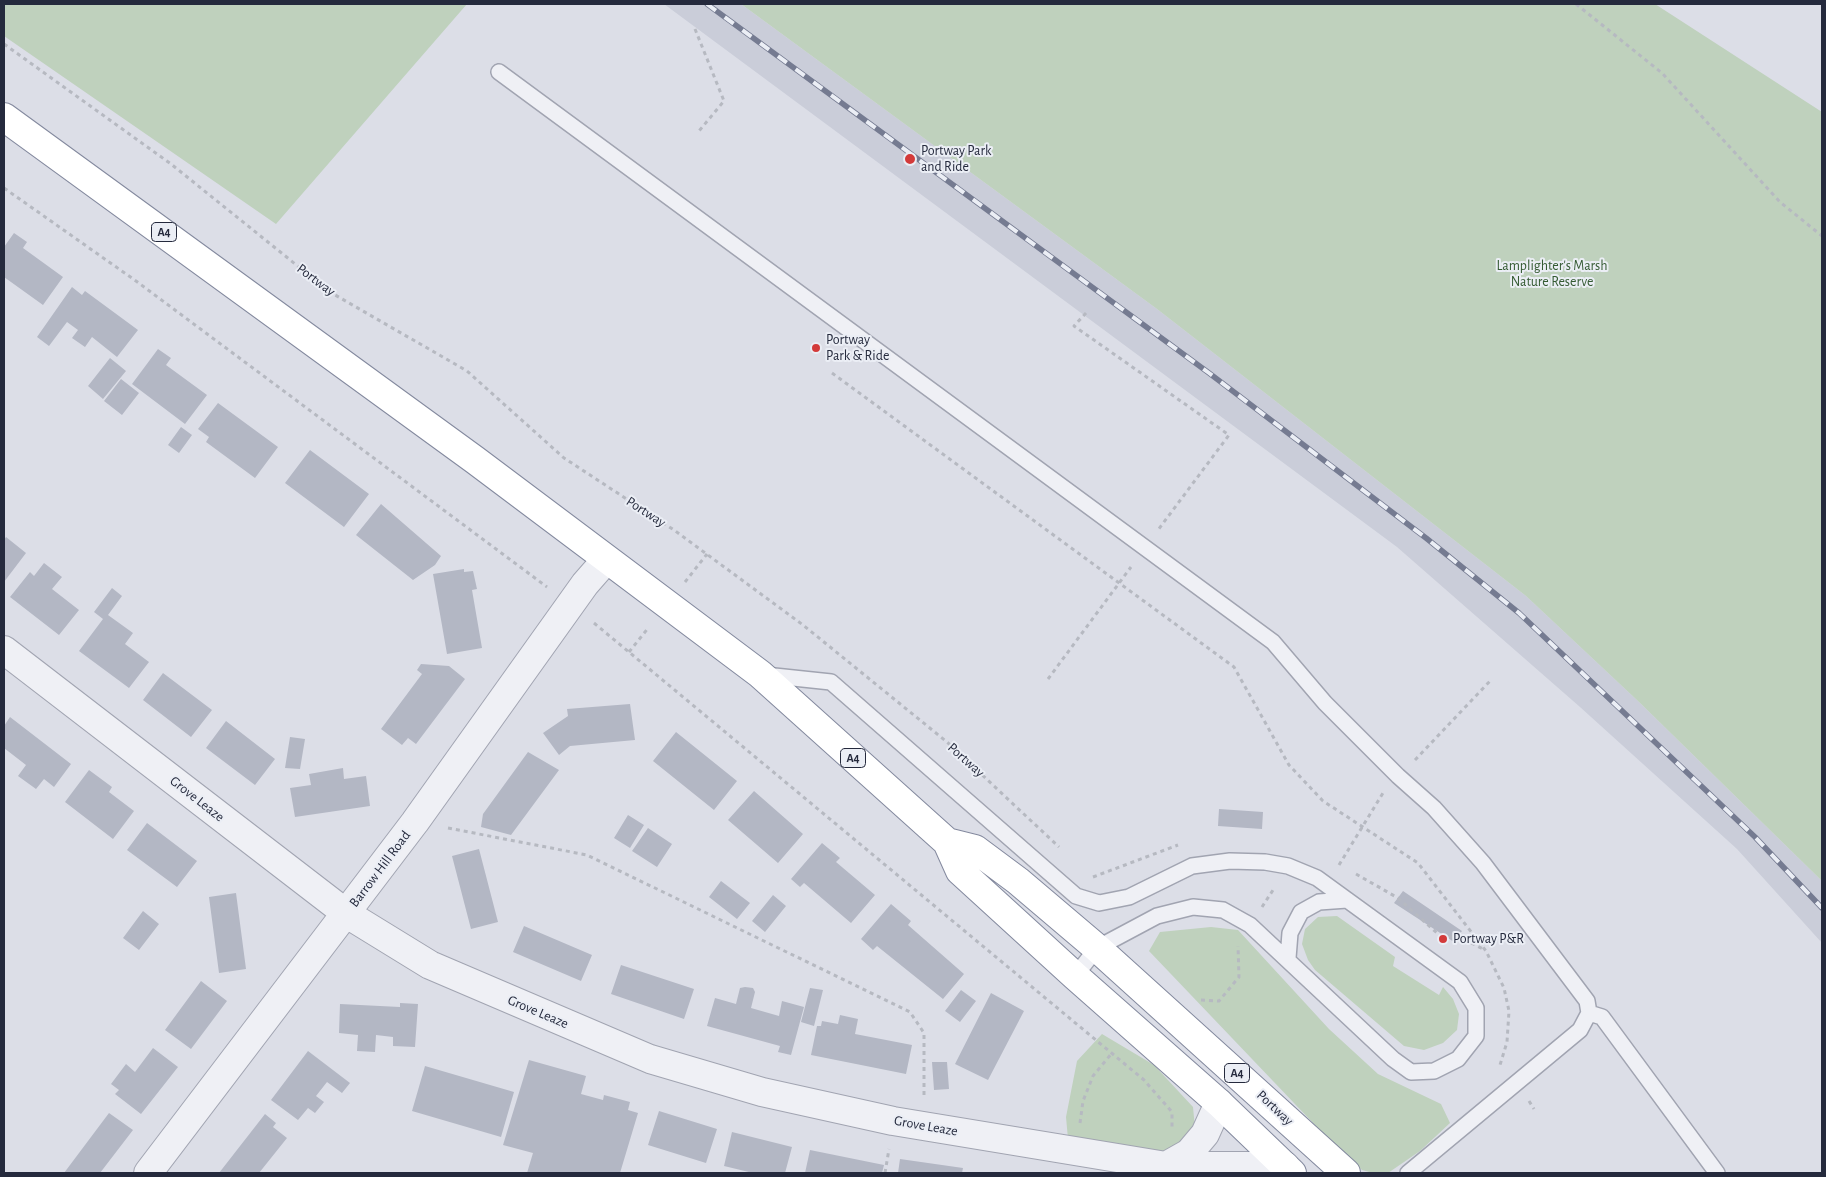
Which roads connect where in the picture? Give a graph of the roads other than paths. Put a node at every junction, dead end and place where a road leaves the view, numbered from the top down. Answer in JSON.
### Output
{"nodes":[{"id":1,"x":499,"y":72,"type":"dead end"},
{"id":2,"x":4,"y":117,"type":"edge"},
{"id":3,"x":606,"y":560,"type":"junction"},
{"id":4,"x":4,"y":650,"type":"edge"},
{"id":5,"x":760,"y":674,"type":"junction"},
{"id":6,"x":947,"y":842,"type":"junction"},
{"id":7,"x":1347,"y":900,"type":"junction"},
{"id":8,"x":347,"y":914,"type":"junction"},
{"id":9,"x":1097,"y":948,"type":"junction"},
{"id":10,"x":1288,"y":958,"type":"junction"},
{"id":11,"x":1075,"y":976,"type":"junction"},
{"id":12,"x":1589,"y":1013,"type":"junction"},
{"id":13,"x":1219,"y":1104,"type":"junction"},
{"id":14,"x":1166,"y":1166,"type":"junction"},
{"id":15,"x":1289,"y":1170,"type":"edge"},
{"id":16,"x":148,"y":1173,"type":"edge"},
{"id":17,"x":1346,"y":1173,"type":"edge"},
{"id":18,"x":1408,"y":1173,"type":"edge"},
{"id":19,"x":1717,"y":1173,"type":"edge"}],
"edges":[{"from":1,"to":12,"type":"lane"},
{"from":2,"to":3,"type":"highway","name":"Portway","number":"A4"},
{"from":3,"to":5,"type":"highway","name":"Portway","number":"A4"},
{"from":3,"to":8,"type":"street","name":"Barrow Hill Road"},
{"from":4,"to":8,"type":"street","name":"Grove Leaze"},
{"from":5,"to":6,"type":"highway","name":"Portway","number":"A4"},
{"from":5,"to":7,"type":"lane"},
{"from":6,"to":9,"type":"highway","name":"Portway","number":"A4"},
{"from":6,"to":11,"type":"highway","name":"Portway","number":"A4"},
{"from":7,"to":10,"type":"lane"},
{"from":7,"to":10,"type":"lane"},
{"from":8,"to":14,"type":"street","name":"Grove Leaze"},
{"from":8,"to":16,"type":"street","name":"Barrow Hill Road"},
{"from":9,"to":10,"type":"lane"},
{"from":9,"to":11,"type":"lane"},
{"from":9,"to":17,"type":"highway","name":"Portway","number":"A4"},
{"from":11,"to":13,"type":"highway","name":"Portway","number":"A4"},
{"from":12,"to":18,"type":"lane"},
{"from":12,"to":19,"type":"lane"},
{"from":13,"to":14,"type":"street"},
{"from":13,"to":15,"type":"highway","name":"Portway","number":"A4"},
{"from":14,"to":15,"type":"street","name":"Grove Leaze"}]}
